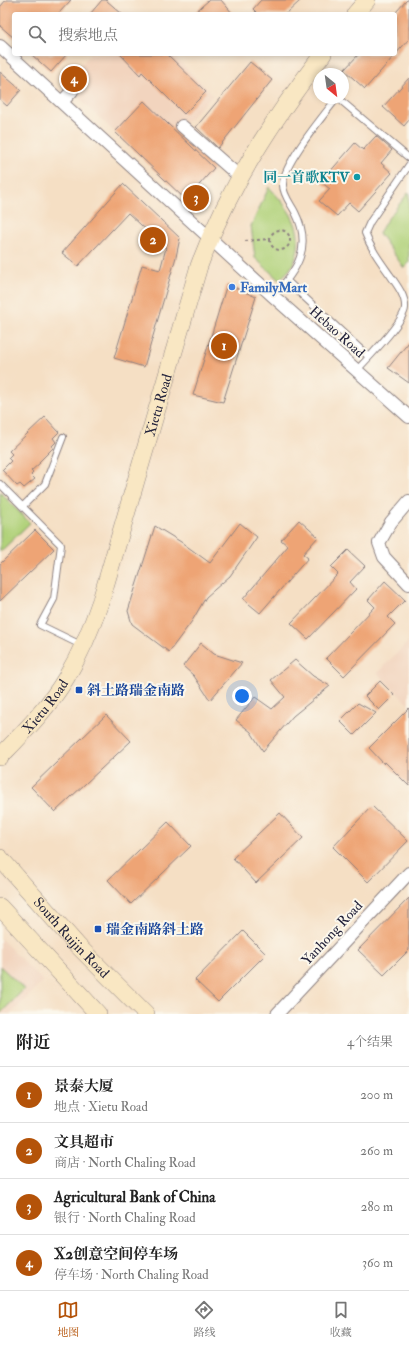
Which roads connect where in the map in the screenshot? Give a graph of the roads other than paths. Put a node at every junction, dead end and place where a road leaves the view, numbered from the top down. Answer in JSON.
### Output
{"nodes":[{"id":1,"x":368,"y":0,"type":"edge"},
{"id":2,"x":357,"y":12,"type":"edge"},
{"id":3,"x":0,"y":46,"type":"edge"},
{"id":4,"x":322,"y":56,"type":"edge"},
{"id":5,"x":72,"y":91,"type":"dead end"},
{"id":6,"x":62,"y":102,"type":"junction"},
{"id":7,"x":333,"y":104,"type":"edge"},
{"id":8,"x":344,"y":104,"type":"edge"},
{"id":9,"x":182,"y":126,"type":"dead end"},
{"id":10,"x":409,"y":158,"type":"edge"},
{"id":11,"x":409,"y":165,"type":"edge"},
{"id":12,"x":240,"y":177,"type":"junction"},
{"id":13,"x":210,"y":238,"type":"junction"},
{"id":14,"x":287,"y":281,"type":"junction"},
{"id":15,"x":273,"y":296,"type":"junction"},
{"id":16,"x":369,"y":357,"type":"junction"},
{"id":17,"x":357,"y":370,"type":"junction"},
{"id":18,"x":409,"y":417,"type":"edge"},
{"id":19,"x":63,"y":437,"type":"dead end"},
{"id":20,"x":0,"y":484,"type":"edge"},
{"id":21,"x":409,"y":501,"type":"edge"},
{"id":22,"x":23,"y":506,"type":"junction"},
{"id":23,"x":409,"y":584,"type":"edge"},
{"id":24,"x":84,"y":646,"type":"junction"},
{"id":25,"x":0,"y":757,"type":"edge"},
{"id":26,"x":0,"y":858,"type":"edge"},
{"id":27,"x":409,"y":872,"type":"edge"},
{"id":28,"x":0,"y":907,"type":"edge"},
{"id":29,"x":98,"y":1014,"type":"edge"},
{"id":30,"x":146,"y":1014,"type":"edge"},
{"id":31,"x":277,"y":1014,"type":"edge"}],
"edges":[{"from":1,"to":2,"type":"main road"},
{"from":3,"to":6,"type":"street","name":"Hebao Road"},
{"from":4,"to":12,"type":"main road","name":"Xietu Road"},
{"from":5,"to":6,"type":"street"},
{"from":6,"to":13,"type":"street","name":"Hebao Road"},
{"from":7,"to":14,"type":"lane"},
{"from":8,"to":10,"type":"lane"},
{"from":9,"to":12,"type":"street"},
{"from":11,"to":16,"type":"lane"},
{"from":12,"to":13,"type":"main road","name":"Xietu Road"},
{"from":13,"to":15,"type":"street","name":"Hebao Road"},
{"from":13,"to":24,"type":"main road","name":"Xietu Road"},
{"from":14,"to":15,"type":"lane"},
{"from":14,"to":16,"type":"lane"},
{"from":15,"to":17,"type":"street","name":"Hebao Road"},
{"from":16,"to":17,"type":"lane"},
{"from":17,"to":18,"type":"street","name":"Hebao Road"},
{"from":19,"to":22,"type":"lane"},
{"from":20,"to":22,"type":"lane"},
{"from":21,"to":23,"type":"street"},
{"from":22,"to":24,"type":"lane"},
{"from":24,"to":25,"type":"main road","name":"Xietu Road"},
{"from":26,"to":30,"type":"main road","name":"South Ruijin Road"},
{"from":27,"to":31,"type":"street","name":"Yanhong Road"},
{"from":28,"to":29,"type":"main road"}]}
